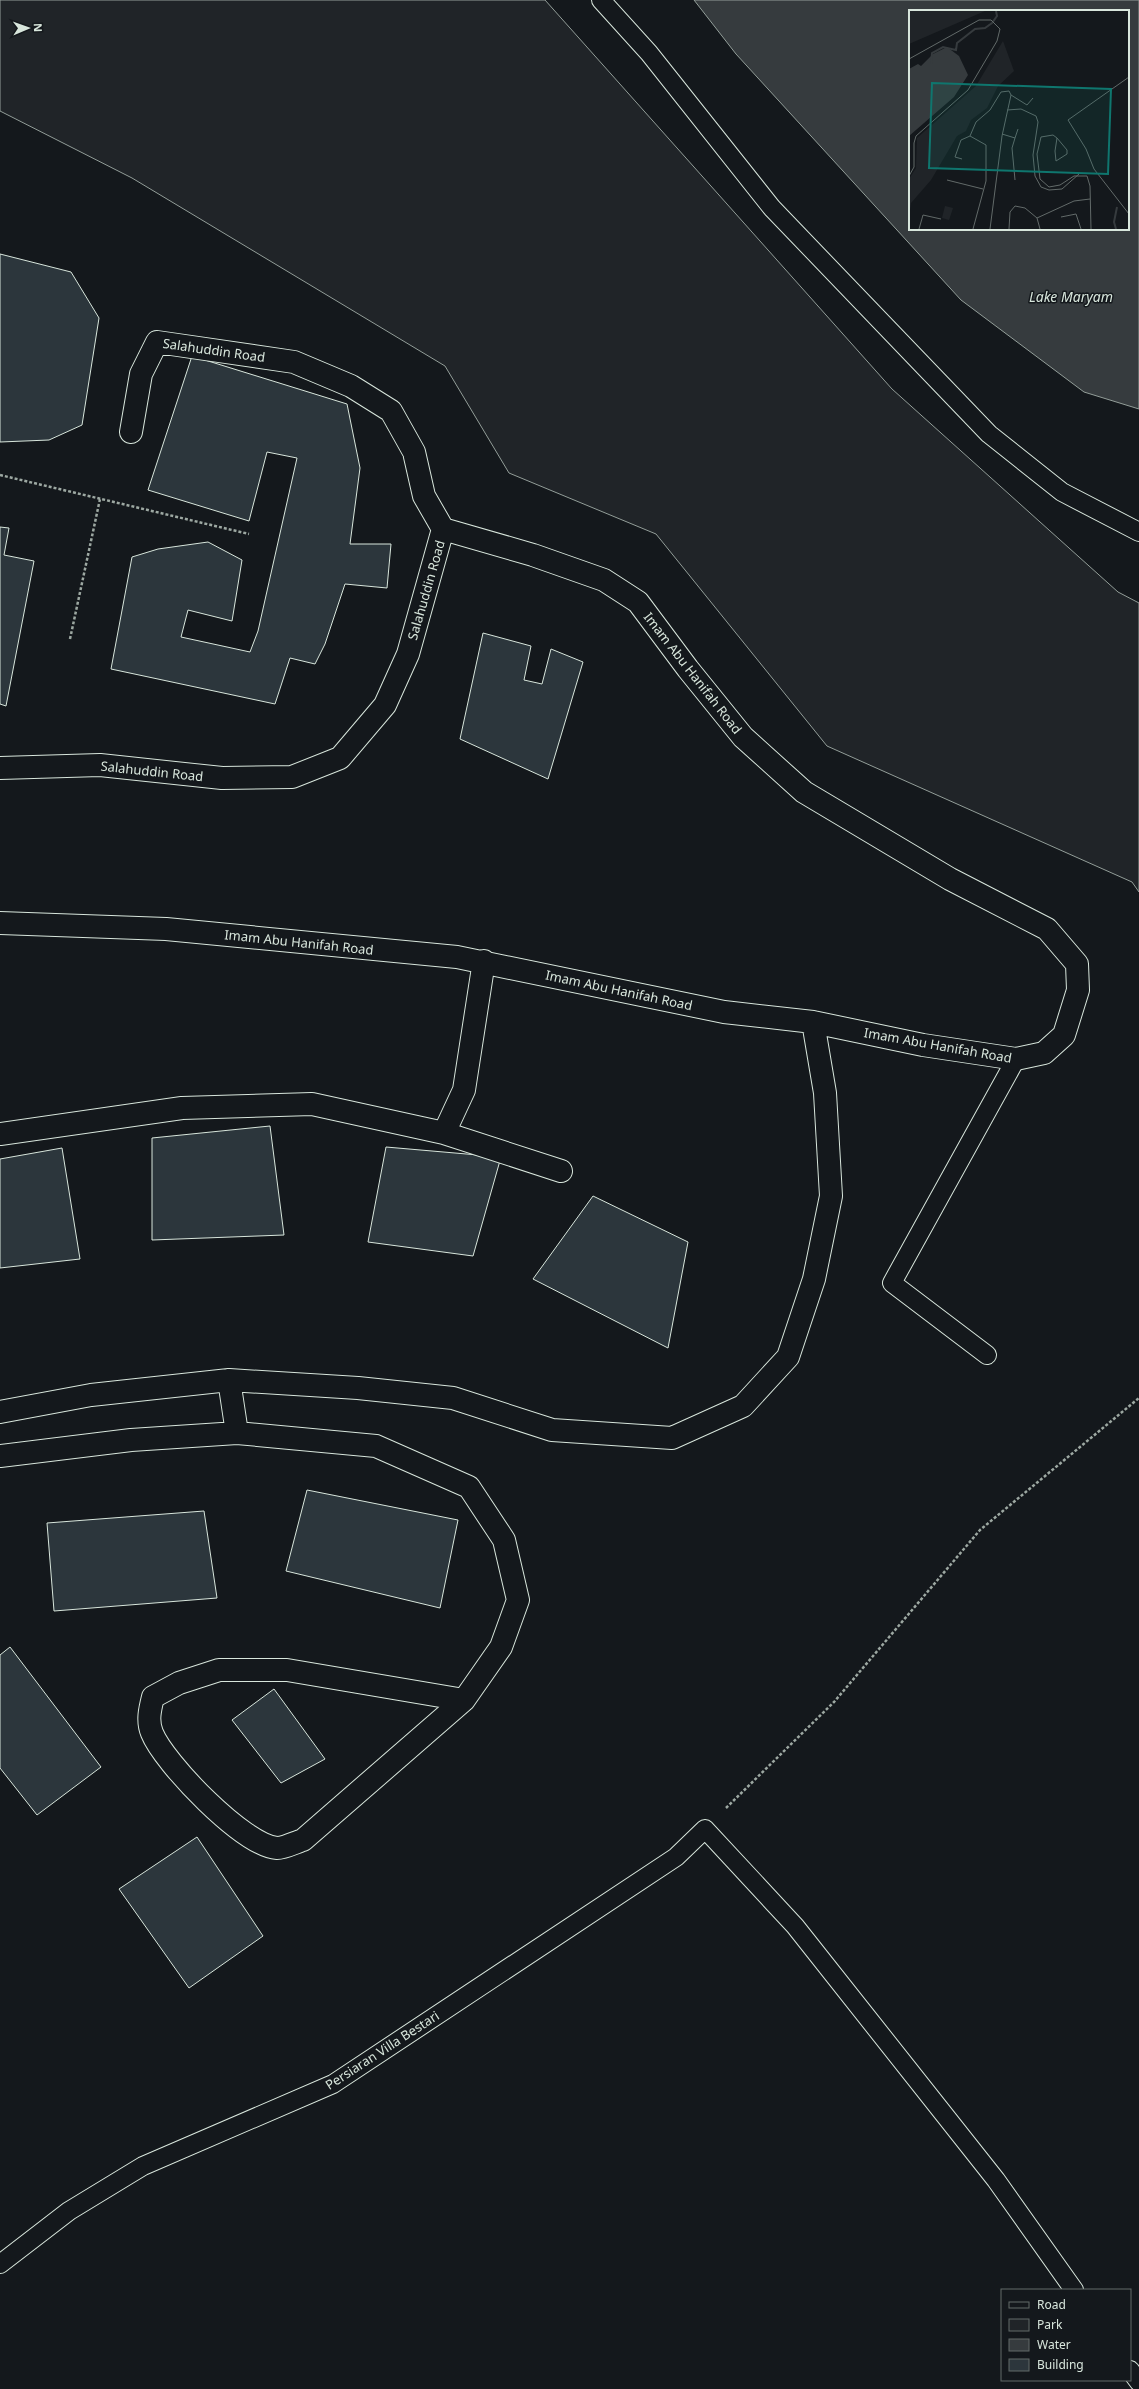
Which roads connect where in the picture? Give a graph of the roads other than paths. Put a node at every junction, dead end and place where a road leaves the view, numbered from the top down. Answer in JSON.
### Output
{"nodes":[{"id":1,"x":601,"y":0,"type":"edge"},
{"id":2,"x":131,"y":432,"type":"dead end"},
{"id":3,"x":443,"y":529,"type":"junction"},
{"id":4,"x":1139,"y":532,"type":"edge"},
{"id":5,"x":0,"y":768,"type":"edge"},
{"id":6,"x":0,"y":923,"type":"edge"},
{"id":7,"x":484,"y":961,"type":"junction"},
{"id":8,"x":813,"y":1022,"type":"junction"},
{"id":9,"x":1016,"y":1059,"type":"junction"},
{"id":10,"x":444,"y":1133,"type":"junction"},
{"id":11,"x":0,"y":1134,"type":"edge"},
{"id":12,"x":562,"y":1171,"type":"dead end"},
{"id":13,"x":987,"y":1355,"type":"dead end"},
{"id":14,"x":230,"y":1380,"type":"junction"},
{"id":15,"x":0,"y":1412,"type":"edge"},
{"id":16,"x":236,"y":1433,"type":"junction"},
{"id":17,"x":0,"y":1456,"type":"edge"},
{"id":18,"x":464,"y":1700,"type":"junction"},
{"id":19,"x":0,"y":2264,"type":"edge"},
{"id":20,"x":1073,"y":2289,"type":"edge"},
{"id":21,"x":1131,"y":2371,"type":"edge"},
{"id":22,"x":1139,"y":2382,"type":"edge"}],
"edges":[{"from":1,"to":4,"type":"lane"},
{"from":2,"to":3,"type":"street","name":"Salahuddin Road"},
{"from":3,"to":5,"type":"street","name":"Salahuddin Road"},
{"from":3,"to":9,"type":"street","name":"Imam Abu Hanifah Road"},
{"from":6,"to":7,"type":"street","name":"Imam Abu Hanifah Road"},
{"from":7,"to":8,"type":"street","name":"Imam Abu Hanifah Road"},
{"from":7,"to":10,"type":"street"},
{"from":8,"to":9,"type":"street","name":"Imam Abu Hanifah Road"},
{"from":8,"to":14,"type":"street"},
{"from":9,"to":13,"type":"lane"},
{"from":10,"to":11,"type":"street"},
{"from":10,"to":12,"type":"street"},
{"from":14,"to":15,"type":"street"},
{"from":14,"to":16,"type":"street"},
{"from":16,"to":17,"type":"street"},
{"from":16,"to":18,"type":"street"},
{"from":18,"to":18,"type":"street"},
{"from":19,"to":20,"type":"lane","name":"Persiaran Villa Bestari"},
{"from":21,"to":22,"type":"lane"}]}
